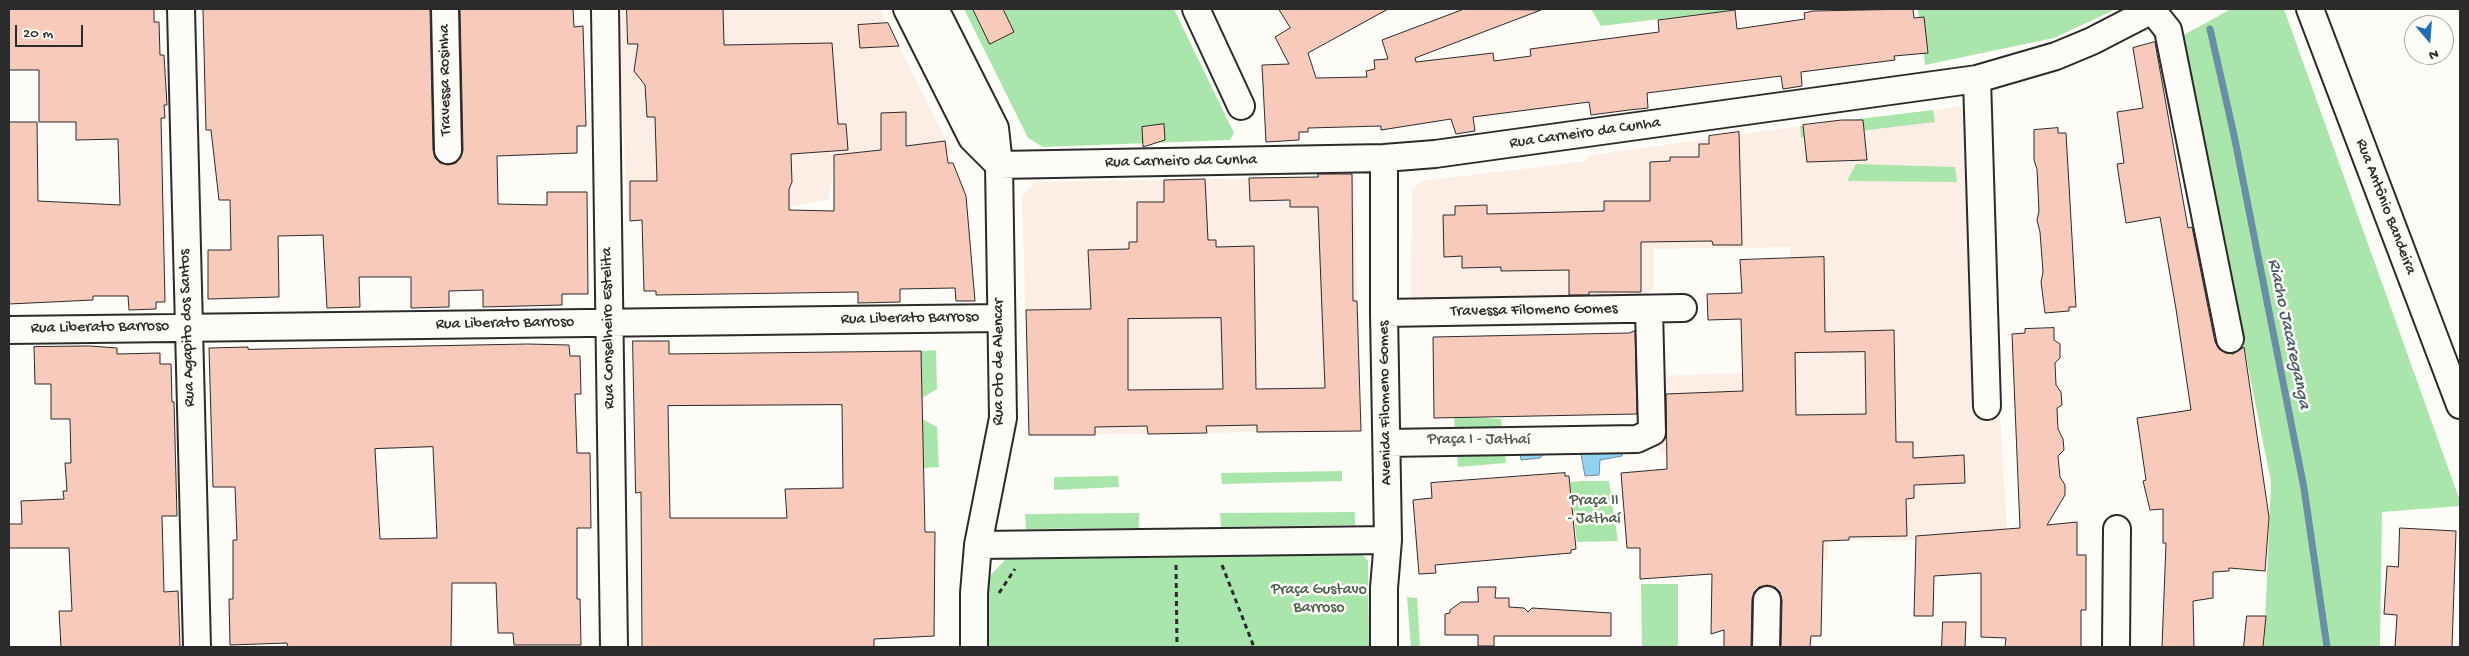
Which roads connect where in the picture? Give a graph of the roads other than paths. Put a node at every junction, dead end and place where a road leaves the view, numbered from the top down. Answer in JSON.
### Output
{"nodes":[{"id":1,"x":181,"y":9,"type":"edge"},
{"id":2,"x":444,"y":9,"type":"edge"},
{"id":3,"x":605,"y":9,"type":"edge"},
{"id":4,"x":908,"y":9,"type":"edge"},
{"id":5,"x":935,"y":9,"type":"edge"},
{"id":6,"x":1196,"y":9,"type":"edge"},
{"id":7,"x":2153,"y":9,"type":"edge"},
{"id":8,"x":2310,"y":9,"type":"edge"},
{"id":9,"x":1977,"y":79,"type":"junction"},
{"id":10,"x":1241,"y":106,"type":"dead end"},
{"id":11,"x":448,"y":150,"type":"dead end"},
{"id":12,"x":1384,"y":158,"type":"junction"},
{"id":13,"x":999,"y":165,"type":"junction"},
{"id":14,"x":1683,"y":308,"type":"dead end"},
{"id":15,"x":1649,"y":309,"type":"junction"},
{"id":16,"x":1384,"y":314,"type":"junction"},
{"id":17,"x":1001,"y":318,"type":"junction"},
{"id":18,"x":609,"y":323,"type":"junction"},
{"id":19,"x":188,"y":328,"type":"junction"},
{"id":20,"x":9,"y":330,"type":"edge"},
{"id":21,"x":2230,"y":339,"type":"dead end"},
{"id":22,"x":2460,"y":405,"type":"edge"},
{"id":23,"x":1988,"y":406,"type":"dead end"},
{"id":24,"x":1387,"y":443,"type":"junction"},
{"id":25,"x":2117,"y":529,"type":"dead end"},
{"id":26,"x":1388,"y":540,"type":"junction"},
{"id":27,"x":978,"y":545,"type":"junction"},
{"id":28,"x":1767,"y":600,"type":"dead end"},
{"id":29,"x":197,"y":647,"type":"edge"},
{"id":30,"x":614,"y":647,"type":"edge"},
{"id":31,"x":974,"y":647,"type":"edge"},
{"id":32,"x":1384,"y":647,"type":"edge"},
{"id":33,"x":1766,"y":647,"type":"edge"},
{"id":34,"x":2116,"y":647,"type":"edge"}],
"edges":[{"from":1,"to":19,"type":"street","name":"Rua Agapito dos Santos"},
{"from":2,"to":11,"type":"street","name":"Travessa Rosinha"},
{"from":3,"to":18,"type":"street","name":"Rua Conselheiro Estelita"},
{"from":4,"to":13,"type":"street"},
{"from":5,"to":13,"type":"street","name":"Rua Oto de Alencar"},
{"from":6,"to":10,"type":"street"},
{"from":7,"to":9,"type":"street","name":"Rua Carneiro da Cunha"},
{"from":7,"to":21,"type":"street"},
{"from":8,"to":22,"type":"street","name":"Rua Antônio Bandeira"},
{"from":9,"to":12,"type":"street","name":"Rua Carneiro da Cunha"},
{"from":9,"to":23,"type":"street"},
{"from":12,"to":13,"type":"street","name":"Rua Carneiro da Cunha"},
{"from":12,"to":16,"type":"street","name":"Avenida Filomeno Gomes"},
{"from":13,"to":17,"type":"street","name":"Rua Oto de Alencar"},
{"from":14,"to":15,"type":"street","name":"Travessa Filomeno Gomes"},
{"from":15,"to":16,"type":"street","name":"Travessa Filomeno Gomes"},
{"from":15,"to":24,"type":"street"},
{"from":16,"to":24,"type":"street","name":"Avenida Filomeno Gomes"},
{"from":17,"to":18,"type":"street","name":"Rua Liberato Barroso"},
{"from":17,"to":27,"type":"street","name":"Rua Oto de Alencar"},
{"from":18,"to":19,"type":"street","name":"Rua Liberato Barroso"},
{"from":18,"to":30,"type":"street","name":"Rua Conselheiro Estelita"},
{"from":19,"to":20,"type":"street","name":"Rua Liberato Barroso"},
{"from":19,"to":29,"type":"street","name":"Rua Agapito dos Santos"},
{"from":24,"to":26,"type":"street","name":"Avenida Filomeno Gomes"},
{"from":25,"to":34,"type":"street"},
{"from":26,"to":27,"type":"street"},
{"from":26,"to":32,"type":"street","name":"Avenida Filomeno Gomes"},
{"from":27,"to":31,"type":"street","name":"Rua Oto de Alencar"},
{"from":28,"to":33,"type":"street"}]}
